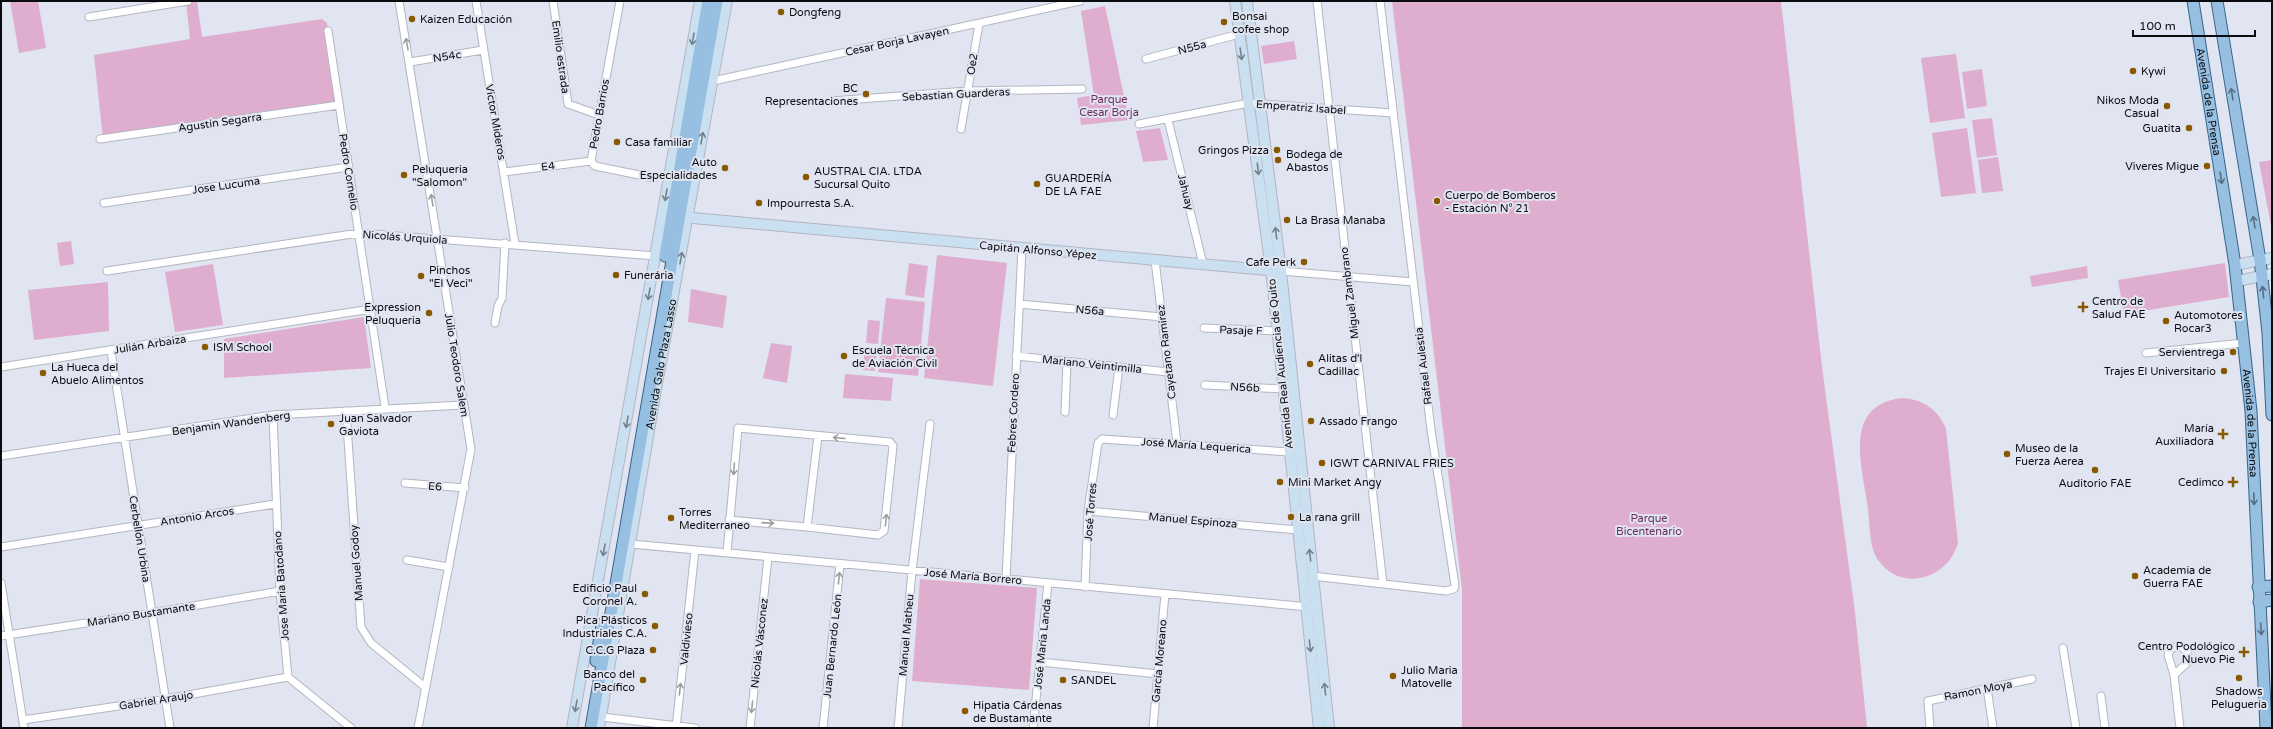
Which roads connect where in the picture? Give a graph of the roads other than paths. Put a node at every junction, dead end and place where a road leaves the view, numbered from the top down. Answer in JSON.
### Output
{"nodes":[{"id":1,"x":188,"y":1,"type":"edge"},
{"id":2,"x":399,"y":1,"type":"edge"},
{"id":3,"x":476,"y":1,"type":"edge"},
{"id":4,"x":553,"y":1,"type":"edge"},
{"id":5,"x":620,"y":1,"type":"edge"},
{"id":6,"x":700,"y":1,"type":"edge"},
{"id":7,"x":708,"y":1,"type":"edge"},
{"id":8,"x":717,"y":1,"type":"edge"},
{"id":9,"x":727,"y":1,"type":"edge"},
{"id":10,"x":1080,"y":1,"type":"edge"},
{"id":11,"x":1235,"y":1,"type":"edge"},
{"id":12,"x":1247,"y":1,"type":"edge"},
{"id":13,"x":1317,"y":1,"type":"edge"},
{"id":14,"x":1380,"y":1,"type":"edge"},
{"id":15,"x":2193,"y":1,"type":"edge"},
{"id":16,"x":2217,"y":1,"type":"edge"},
{"id":17,"x":89,"y":17,"type":"dead end"},
{"id":18,"x":979,"y":24,"type":"junction"},
{"id":19,"x":328,"y":31,"type":"dead end"},
{"id":20,"x":1239,"y":34,"type":"junction"},
{"id":21,"x":484,"y":50,"type":"junction"},
{"id":22,"x":1146,"y":59,"type":"dead end"},
{"id":23,"x":410,"y":62,"type":"junction"},
{"id":24,"x":713,"y":81,"type":"junction"},
{"id":25,"x":1082,"y":89,"type":"dead end"},
{"id":26,"x":968,"y":92,"type":"junction"},
{"id":27,"x":831,"y":101,"type":"dead end"},
{"id":28,"x":1249,"y":103,"type":"junction"},
{"id":29,"x":1259,"y":103,"type":"junction"},
{"id":30,"x":339,"y":105,"type":"junction"},
{"id":31,"x":1328,"y":110,"type":"junction"},
{"id":32,"x":1393,"y":113,"type":"junction"},
{"id":33,"x":599,"y":115,"type":"junction"},
{"id":34,"x":1168,"y":120,"type":"junction"},
{"id":35,"x":1139,"y":124,"type":"dead end"},
{"id":36,"x":961,"y":129,"type":"dead end"},
{"id":37,"x":100,"y":139,"type":"dead end"},
{"id":38,"x":591,"y":161,"type":"junction"},
{"id":39,"x":348,"y":167,"type":"junction"},
{"id":40,"x":504,"y":172,"type":"junction"},
{"id":41,"x":654,"y":178,"type":"dead end"},
{"id":42,"x":104,"y":203,"type":"dead end"},
{"id":43,"x":675,"y":216,"type":"junction"},
{"id":44,"x":359,"y":233,"type":"junction"},
{"id":45,"x":438,"y":239,"type":"junction"},
{"id":46,"x":506,"y":243,"type":"junction"},
{"id":47,"x":515,"y":244,"type":"junction"},
{"id":48,"x":1022,"y":248,"type":"junction"},
{"id":49,"x":656,"y":256,"type":"junction"},
{"id":50,"x":2272,"y":258,"type":"edge"},
{"id":51,"x":1156,"y":260,"type":"junction"},
{"id":52,"x":2260,"y":260,"type":"junction"},
{"id":53,"x":1203,"y":264,"type":"junction"},
{"id":54,"x":2235,"y":265,"type":"junction"},
{"id":55,"x":1271,"y":270,"type":"junction"},
{"id":56,"x":107,"y":271,"type":"dead end"},
{"id":57,"x":1281,"y":271,"type":"junction"},
{"id":58,"x":2267,"y":275,"type":"edge"},
{"id":59,"x":1348,"y":277,"type":"junction"},
{"id":60,"x":2237,"y":281,"type":"junction"},
{"id":61,"x":1414,"y":282,"type":"junction"},
{"id":62,"x":1019,"y":304,"type":"junction"},
{"id":63,"x":371,"y":309,"type":"junction"},
{"id":64,"x":1162,"y":317,"type":"junction"},
{"id":65,"x":495,"y":323,"type":"dead end"},
{"id":66,"x":1204,"y":328,"type":"dead end"},
{"id":67,"x":1277,"y":331,"type":"junction"},
{"id":68,"x":2243,"y":343,"type":"junction"},
{"id":69,"x":111,"y":351,"type":"junction"},
{"id":70,"x":2146,"y":352,"type":"dead end"},
{"id":71,"x":1016,"y":356,"type":"junction"},
{"id":72,"x":1067,"y":362,"type":"junction"},
{"id":73,"x":1,"y":367,"type":"edge"},
{"id":74,"x":1119,"y":367,"type":"junction"},
{"id":75,"x":1168,"y":372,"type":"junction"},
{"id":76,"x":1206,"y":385,"type":"dead end"},
{"id":77,"x":1284,"y":389,"type":"junction"},
{"id":78,"x":2272,"y":402,"type":"edge"},
{"id":79,"x":463,"y":404,"type":"junction"},
{"id":80,"x":385,"y":407,"type":"junction"},
{"id":81,"x":346,"y":411,"type":"junction"},
{"id":82,"x":1064,"y":412,"type":"dead end"},
{"id":83,"x":273,"y":415,"type":"junction"},
{"id":84,"x":1113,"y":415,"type":"dead end"},
{"id":85,"x":2272,"y":415,"type":"edge"},
{"id":86,"x":930,"y":424,"type":"dead end"},
{"id":87,"x":818,"y":436,"type":"junction"},
{"id":88,"x":124,"y":439,"type":"junction"},
{"id":89,"x":1102,"y":439,"type":"joint"},
{"id":90,"x":1177,"y":443,"type":"junction"},
{"id":91,"x":1289,"y":452,"type":"junction"},
{"id":92,"x":1,"y":456,"type":"edge"},
{"id":93,"x":405,"y":483,"type":"dead end"},
{"id":94,"x":464,"y":488,"type":"junction"},
{"id":95,"x":275,"y":504,"type":"junction"},
{"id":96,"x":1088,"y":511,"type":"junction"},
{"id":97,"x":729,"y":520,"type":"junction"},
{"id":98,"x":138,"y":525,"type":"junction"},
{"id":99,"x":807,"y":526,"type":"junction"},
{"id":100,"x":1298,"y":530,"type":"junction"},
{"id":101,"x":631,"y":544,"type":"junction"},
{"id":102,"x":1,"y":547,"type":"edge"},
{"id":103,"x":696,"y":550,"type":"junction"},
{"id":104,"x":728,"y":553,"type":"junction"},
{"id":105,"x":768,"y":557,"type":"junction"},
{"id":106,"x":407,"y":560,"type":"dead end"},
{"id":107,"x":840,"y":564,"type":"junction"},
{"id":108,"x":449,"y":567,"type":"junction"},
{"id":109,"x":912,"y":571,"type":"junction"},
{"id":110,"x":1312,"y":576,"type":"junction"},
{"id":111,"x":1006,"y":579,"type":"junction"},
{"id":112,"x":1,"y":583,"type":"edge"},
{"id":113,"x":1048,"y":583,"type":"junction"},
{"id":114,"x":1383,"y":584,"type":"junction"},
{"id":115,"x":2272,"y":586,"type":"edge"},
{"id":116,"x":1085,"y":587,"type":"junction"},
{"id":117,"x":2258,"y":587,"type":"junction"},
{"id":118,"x":280,"y":591,"type":"junction"},
{"id":119,"x":1165,"y":594,"type":"junction"},
{"id":120,"x":2272,"y":600,"type":"edge"},
{"id":121,"x":2259,"y":602,"type":"junction"},
{"id":122,"x":1311,"y":608,"type":"junction"},
{"id":123,"x":152,"y":613,"type":"junction"},
{"id":124,"x":5,"y":635,"type":"edge"},
{"id":125,"x":2063,"y":648,"type":"dead end"},
{"id":126,"x":1040,"y":662,"type":"junction"},
{"id":127,"x":1158,"y":674,"type":"junction"},
{"id":128,"x":2174,"y":675,"type":"dead end"},
{"id":129,"x":288,"y":677,"type":"junction"},
{"id":130,"x":2032,"y":679,"type":"dead end"},
{"id":131,"x":425,"y":687,"type":"junction"},
{"id":132,"x":1987,"y":688,"type":"junction"},
{"id":133,"x":2102,"y":696,"type":"dead end"},
{"id":134,"x":166,"y":699,"type":"junction"},
{"id":135,"x":602,"y":716,"type":"junction"},
{"id":136,"x":23,"y":720,"type":"junction"},
{"id":137,"x":676,"y":727,"type":"edge"},
{"id":138,"x":24,"y":728,"type":"edge"},
{"id":139,"x":170,"y":728,"type":"edge"},
{"id":140,"x":351,"y":728,"type":"edge"},
{"id":141,"x":418,"y":728,"type":"edge"},
{"id":142,"x":572,"y":728,"type":"edge"},
{"id":143,"x":583,"y":728,"type":"edge"},
{"id":144,"x":591,"y":728,"type":"edge"},
{"id":145,"x":600,"y":728,"type":"edge"},
{"id":146,"x":695,"y":728,"type":"edge"},
{"id":147,"x":750,"y":728,"type":"edge"},
{"id":148,"x":823,"y":728,"type":"edge"},
{"id":149,"x":898,"y":728,"type":"edge"},
{"id":150,"x":1032,"y":728,"type":"edge"},
{"id":151,"x":1153,"y":728,"type":"edge"},
{"id":152,"x":1319,"y":728,"type":"edge"},
{"id":153,"x":1329,"y":728,"type":"edge"},
{"id":154,"x":1930,"y":728,"type":"edge"},
{"id":155,"x":1993,"y":728,"type":"edge"},
{"id":156,"x":2076,"y":728,"type":"edge"},
{"id":157,"x":2105,"y":728,"type":"edge"},
{"id":158,"x":2180,"y":728,"type":"edge"},
{"id":159,"x":2266,"y":728,"type":"edge"}],
"edges":[{"from":1,"to":17,"type":"street"},
{"from":23,"to":2,"type":"street","name":"Julio Teodoro Salem","one_way":true},
{"from":3,"to":21,"type":"street","name":"Victor Mideros"},
{"from":4,"to":33,"type":"street","name":"Emilio estrada"},
{"from":5,"to":33,"type":"street","name":"Pedro Barrios"},
{"from":6,"to":43,"type":"main road","name":"Avenida Galo Plaza Lasso","one_way":true},
{"from":7,"to":43,"type":"main road","name":"Avenida Galo Plaza Lasso"},
{"from":8,"to":43,"type":"main road","name":"Avenida Galo Plaza Lasso"},
{"from":9,"to":24,"type":"main road","name":"Avenida Galo Plaza Lasso"},
{"from":10,"to":18,"type":"street","name":"Cesar Borja Lavayen"},
{"from":11,"to":20,"type":"main road","name":"Avenida Real Audiencia de Quito"},
{"from":12,"to":29,"type":"main road","name":"Avenida Real Audiencia de Quito"},
{"from":13,"to":31,"type":"street","name":"Miguel Zambrano"},
{"from":14,"to":32,"type":"street","name":"Rafael Aulestia"},
{"from":15,"to":54,"type":"main road","name":"Avenida de la Prensa","one_way":true},
{"from":52,"to":16,"type":"main road","name":"Avenida de la Prensa","one_way":true},
{"from":18,"to":24,"type":"street","name":"Cesar Borja Lavayen"},
{"from":18,"to":26,"type":"street","name":"Oe2"},
{"from":19,"to":30,"type":"street","name":"Pedro Cornelio"},
{"from":20,"to":22,"type":"street","name":"N55a"},
{"from":20,"to":28,"type":"main road","name":"Avenida Real Audiencia de Quito","one_way":true},
{"from":21,"to":23,"type":"street","name":"N54c"},
{"from":21,"to":40,"type":"street","name":"Victor Mideros"},
{"from":45,"to":23,"type":"street","name":"Julio Teodoro Salem","one_way":true},
{"from":43,"to":24,"type":"main road","name":"Avenida Galo Plaza Lasso","one_way":true},
{"from":25,"to":26,"type":"street","name":"Sebastian Guarderas"},
{"from":26,"to":27,"type":"street","name":"Sebastian Guarderas"},
{"from":26,"to":36,"type":"street","name":"Oe2"},
{"from":28,"to":29,"type":"street","name":"Emperatriz Isabel"},
{"from":28,"to":34,"type":"street","name":"Emperatriz Isabel"},
{"from":28,"to":55,"type":"main road","name":"Avenida Real Audiencia de Quito","one_way":true},
{"from":29,"to":31,"type":"street","name":"Emperatriz Isabel"},
{"from":57,"to":29,"type":"main road","name":"Avenida Real Audiencia de Quito","one_way":true},
{"from":30,"to":37,"type":"street","name":"Agustín Segarra"},
{"from":30,"to":39,"type":"street","name":"Pedro Cornelio"},
{"from":31,"to":32,"type":"street","name":"Emperatriz Isabel"},
{"from":31,"to":59,"type":"street","name":"Miguel Zambrano"},
{"from":32,"to":61,"type":"street","name":"Rafael Aulestia"},
{"from":33,"to":38,"type":"street","name":"Pedro Barrios"},
{"from":34,"to":35,"type":"street","name":"Emperatriz Isabel"},
{"from":34,"to":53,"type":"street","name":"Jahuay"},
{"from":38,"to":40,"type":"street","name":"E4"},
{"from":38,"to":41,"type":"street","name":"Pedro Barrios"},
{"from":39,"to":42,"type":"street","name":"Jose Lucuma"},
{"from":39,"to":44,"type":"street","name":"Pedro Cornelio"},
{"from":40,"to":47,"type":"street","name":"Victor Mideros"},
{"from":43,"to":48,"type":"main road","name":"Capitán Alfonso Yépez"},
{"from":43,"to":49,"type":"main road","name":"Avenida Galo Plaza Lasso"},
{"from":101,"to":43,"type":"main road","name":"Avenida Galo Plaza Lasso","one_way":true},
{"from":43,"to":143,"type":"main road","name":"Avenida Galo Plaza Lasso"},
{"from":43,"to":144,"type":"main road","name":"Avenida Galo Plaza Lasso"},
{"from":44,"to":45,"type":"street","name":"Nicolás Urquiola"},
{"from":44,"to":56,"type":"street","name":"Nicolás Urquiola"},
{"from":44,"to":63,"type":"street","name":"Pedro Cornelio"},
{"from":45,"to":46,"type":"street","name":"Nicolás Urquiola"},
{"from":45,"to":79,"type":"street","name":"Julio Teodoro Salem"},
{"from":46,"to":47,"type":"street","name":"Nicolás Urquiola"},
{"from":46,"to":65,"type":"street"},
{"from":47,"to":49,"type":"street","name":"Nicolás Urquiola"},
{"from":48,"to":51,"type":"main road","name":"Capitán Alfonso Yépez"},
{"from":48,"to":62,"type":"street","name":"Febres Cordero"},
{"from":49,"to":142,"type":"main road","name":"Avenida Galo Plaza Lasso","one_way":true},
{"from":50,"to":52,"type":"main road"},
{"from":51,"to":53,"type":"main road","name":"Capitán Alfonso Yépez"},
{"from":51,"to":64,"type":"street","name":"Cayetano Ramírez"},
{"from":52,"to":54,"type":"main road"},
{"from":52,"to":58,"type":"main road","name":"Avenida de la Prensa"},
{"from":53,"to":55,"type":"main road","name":"Capitán Alfonso Yépez"},
{"from":54,"to":60,"type":"main road","name":"Avenida de la Prensa"},
{"from":55,"to":57,"type":"main road","name":"Capitán Alfonso Yépez"},
{"from":55,"to":67,"type":"main road","name":"Avenida Real Audiencia de Quito"},
{"from":57,"to":59,"type":"street","name":"Capitán Alfonso Yépez"},
{"from":110,"to":57,"type":"main road","name":"Avenida Real Audiencia de Quito","one_way":true},
{"from":58,"to":60,"type":"main road"},
{"from":78,"to":58,"type":"main road","name":"Avenida de la Prensa","one_way":true},
{"from":59,"to":61,"type":"street","name":"Capitán Alfonso Yépez"},
{"from":59,"to":114,"type":"street","name":"Miguel Zambrano"},
{"from":60,"to":68,"type":"main road","name":"Avenida de la Prensa"},
{"from":61,"to":114,"type":"street","name":"Rafael Aulestia"},
{"from":62,"to":64,"type":"street","name":"N56a"},
{"from":62,"to":71,"type":"street","name":"Febres Cordero"},
{"from":63,"to":69,"type":"street","name":"Julián Arbaiza"},
{"from":63,"to":80,"type":"street","name":"Pedro Cornelio"},
{"from":64,"to":75,"type":"street","name":"Cayetano Ramírez"},
{"from":66,"to":67,"type":"street","name":"Pasaje F"},
{"from":67,"to":77,"type":"main road","name":"Avenida Real Audiencia de Quito"},
{"from":68,"to":70,"type":"street"},
{"from":68,"to":117,"type":"main road","name":"Avenida de la Prensa","one_way":true},
{"from":69,"to":73,"type":"street","name":"Julián Arbaiza"},
{"from":69,"to":88,"type":"street","name":"Cerbellón Urbina"},
{"from":71,"to":72,"type":"street","name":"Mariano Veintimilla"},
{"from":71,"to":111,"type":"street","name":"Febres Cordero"},
{"from":72,"to":74,"type":"street","name":"Mariano Veintimilla"},
{"from":72,"to":82,"type":"street"},
{"from":74,"to":75,"type":"street","name":"Mariano Veintimilla"},
{"from":74,"to":84,"type":"street"},
{"from":75,"to":90,"type":"street","name":"Cayetano Ramírez"},
{"from":76,"to":77,"type":"street","name":"N56b"},
{"from":77,"to":91,"type":"main road","name":"Avenida Real Audiencia de Quito"},
{"from":78,"to":85,"type":"main road","name":"Avenida de la Prensa"},
{"from":79,"to":80,"type":"street","name":"Benjamin Wandenberg"},
{"from":79,"to":94,"type":"street","name":"Julio Teodoro Salem"},
{"from":80,"to":81,"type":"street","name":"Benjamin Wandenberg"},
{"from":81,"to":83,"type":"street","name":"Benjamin Wandenberg"},
{"from":81,"to":131,"type":"street","name":"Manuel Godoy"},
{"from":83,"to":88,"type":"street","name":"Benjamin Wandenberg"},
{"from":83,"to":95,"type":"street","name":"Jose Maria Batodano"},
{"from":86,"to":109,"type":"street","name":"Manuel Matheu"},
{"from":87,"to":97,"type":"street","one_way":true},
{"from":87,"to":99,"type":"street"},
{"from":99,"to":87,"type":"street","one_way":true},
{"from":88,"to":92,"type":"street","name":"Benjamin Wandenberg"},
{"from":88,"to":98,"type":"street","name":"Cerbellón Urbina"},
{"from":89,"to":90,"type":"street","name":"José María Lequerica"},
{"from":89,"to":96,"type":"street","name":"José Torres"},
{"from":90,"to":91,"type":"street","name":"José María Lequerica"},
{"from":91,"to":100,"type":"main road","name":"Avenida Real Audiencia de Quito"},
{"from":93,"to":94,"type":"street","name":"E6"},
{"from":94,"to":108,"type":"street","name":"Julio Teodoro Salem"},
{"from":95,"to":98,"type":"street","name":"Antonio Arcos"},
{"from":95,"to":118,"type":"street","name":"Jose Maria Batodano"},
{"from":96,"to":100,"type":"street","name":"Manuel Espinoza"},
{"from":96,"to":116,"type":"street","name":"José Torres"},
{"from":97,"to":99,"type":"street","one_way":true},
{"from":97,"to":104,"type":"street"},
{"from":98,"to":102,"type":"street","name":"Antonio Arcos"},
{"from":98,"to":123,"type":"street","name":"Cerbellón Urbina"},
{"from":100,"to":122,"type":"main road","name":"Avenida Real Audiencia de Quito"},
{"from":101,"to":103,"type":"street","name":"José María Borrero"},
{"from":101,"to":135,"type":"main road","name":"Avenida Galo Plaza Lasso"},
{"from":103,"to":104,"type":"street","name":"José María Borrero"},
{"from":137,"to":103,"type":"street","name":"Valdivieso","one_way":true},
{"from":104,"to":105,"type":"street","name":"José María Borrero"},
{"from":105,"to":107,"type":"street","name":"José María Borrero"},
{"from":105,"to":147,"type":"street","name":"Nicolás Vásconez","one_way":true},
{"from":106,"to":108,"type":"street"},
{"from":107,"to":109,"type":"street","name":"José María Borrero"},
{"from":148,"to":107,"type":"street","name":"Juan Bernardo León","one_way":true},
{"from":108,"to":131,"type":"street","name":"Julio Teodoro Salem"},
{"from":109,"to":111,"type":"street","name":"José María Borrero"},
{"from":109,"to":149,"type":"street","name":"Manuel Matheu"},
{"from":110,"to":114,"type":"street","name":"Rafael Aulestia"},
{"from":110,"to":122,"type":"main road","name":"Avenida Real Audiencia de Quito"},
{"from":111,"to":113,"type":"street","name":"José María Borrero"},
{"from":112,"to":124,"type":"street"},
{"from":113,"to":116,"type":"street","name":"José María Borrero"},
{"from":113,"to":126,"type":"street","name":"José María Landa"},
{"from":115,"to":117,"type":"main road"},
{"from":116,"to":119,"type":"street","name":"José María Borrero"},
{"from":117,"to":121,"type":"main road","name":"Avenida de la Prensa"},
{"from":118,"to":123,"type":"street","name":"Mariano Bustamante"},
{"from":118,"to":129,"type":"street","name":"Jose Maria Batodano"},
{"from":119,"to":122,"type":"street","name":"José María Borrero"},
{"from":119,"to":127,"type":"street","name":"García Moreano"},
{"from":120,"to":121,"type":"main road"},
{"from":121,"to":159,"type":"main road","name":"Avenida de la Prensa","one_way":true},
{"from":122,"to":152,"type":"main road","name":"Avenida Real Audiencia de Quito","one_way":true},
{"from":153,"to":122,"type":"main road","name":"Avenida Real Audiencia de Quito","one_way":true},
{"from":123,"to":124,"type":"street","name":"Mariano Bustamante"},
{"from":123,"to":134,"type":"street","name":"Cerbellón Urbina"},
{"from":124,"to":136,"type":"street"},
{"from":125,"to":156,"type":"street"},
{"from":126,"to":127,"type":"street"},
{"from":126,"to":150,"type":"street","name":"José María Landa"},
{"from":127,"to":151,"type":"street","name":"García Moreano"},
{"from":128,"to":158,"type":"street"},
{"from":129,"to":134,"type":"street","name":"Gabriel Araujo"},
{"from":129,"to":140,"type":"street"},
{"from":130,"to":132,"type":"street","name":"Ramon Moya"},
{"from":131,"to":141,"type":"street","name":"Julio Teodoro Salem"},
{"from":132,"to":154,"type":"street","name":"Ramon Moya"},
{"from":132,"to":155,"type":"street"},
{"from":133,"to":157,"type":"street"},
{"from":134,"to":136,"type":"street","name":"Gabriel Araujo"},
{"from":134,"to":139,"type":"street","name":"Cerbellón Urbina"},
{"from":135,"to":137,"type":"street"},
{"from":135,"to":145,"type":"main road","name":"Avenida Galo Plaza Lasso"},
{"from":136,"to":138,"type":"street"},
{"from":137,"to":146,"type":"street"}]}
